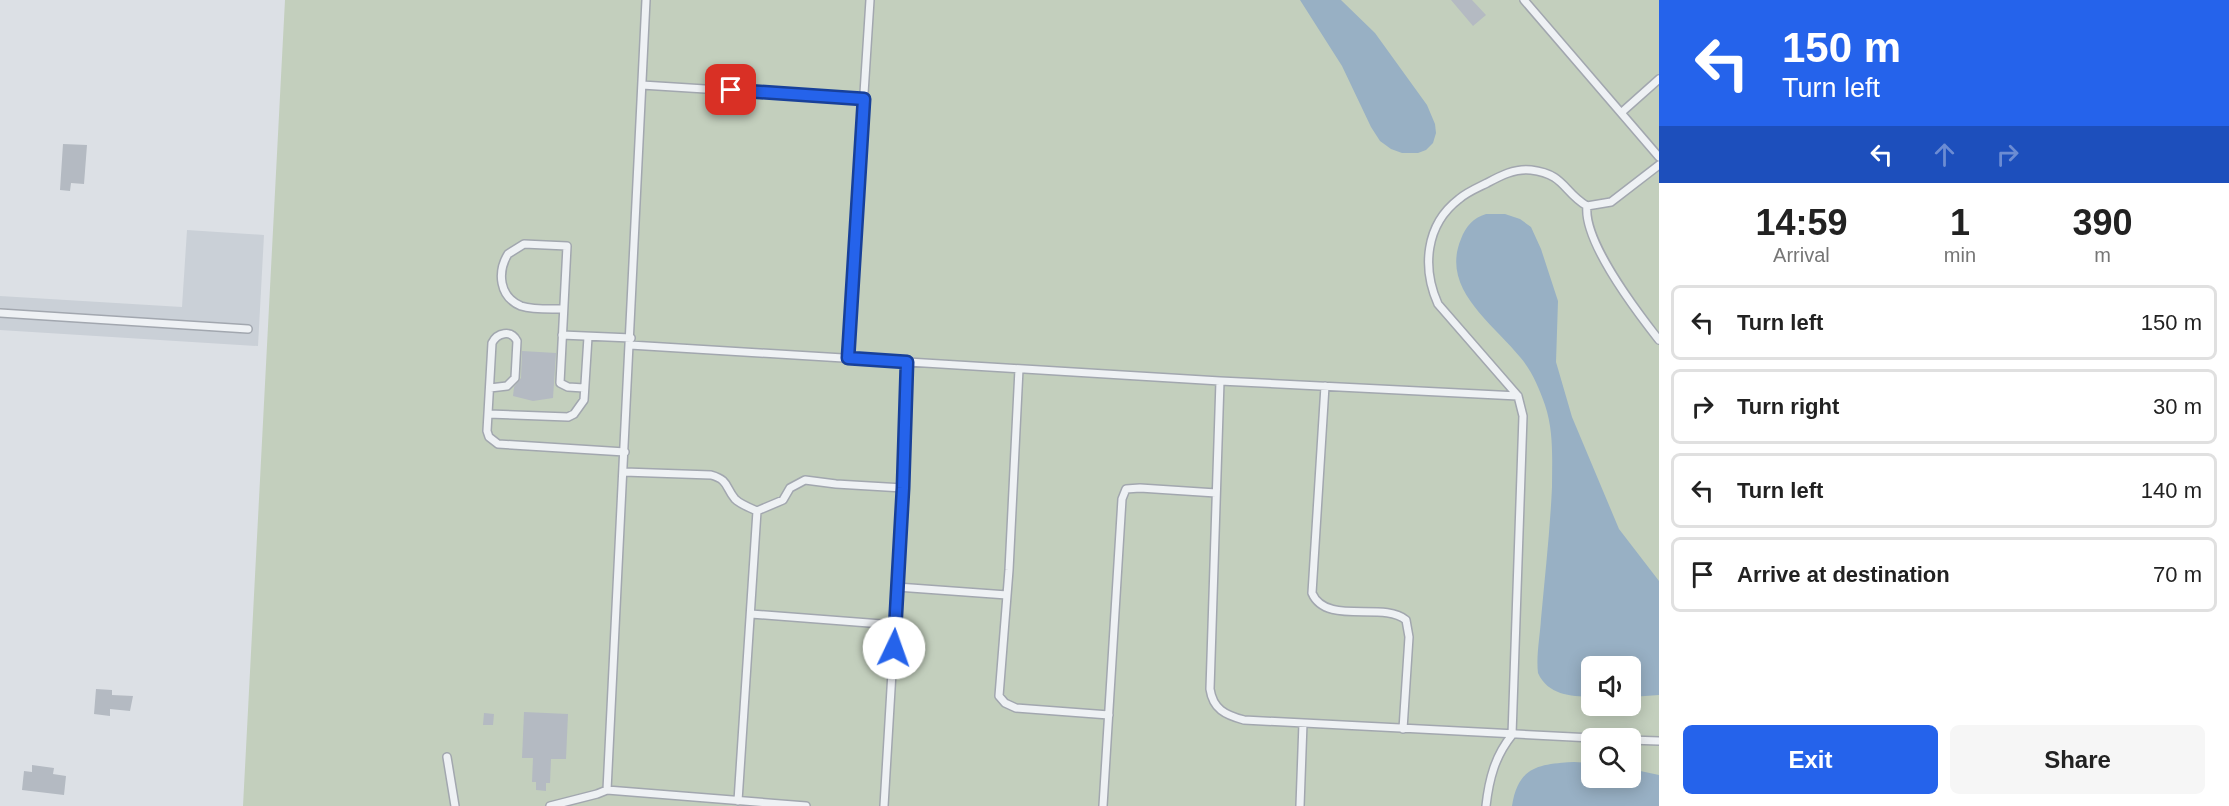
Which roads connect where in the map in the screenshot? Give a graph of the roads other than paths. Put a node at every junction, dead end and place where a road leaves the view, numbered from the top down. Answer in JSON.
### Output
{"nodes":[{"id":1,"x":646,"y":0,"type":"edge"},
{"id":2,"x":870,"y":0,"type":"edge"},
{"id":3,"x":1524,"y":0,"type":"edge"},
{"id":4,"x":1659,"y":79,"type":"edge"},
{"id":5,"x":642,"y":85,"type":"junction"},
{"id":6,"x":864,"y":99,"type":"junction"},
{"id":7,"x":1622,"y":112,"type":"junction"},
{"id":8,"x":1659,"y":157,"type":"edge"},
{"id":9,"x":1659,"y":165,"type":"edge"},
{"id":10,"x":1587,"y":206,"type":"junction"},
{"id":11,"x":563,"y":309,"type":"junction"},
{"id":12,"x":0,"y":313,"type":"edge"},
{"id":13,"x":248,"y":329,"type":"dead end"},
{"id":14,"x":562,"y":335,"type":"junction"},
{"id":15,"x":588,"y":337,"type":"junction"},
{"id":16,"x":1659,"y":340,"type":"edge"},
{"id":17,"x":631,"y":342,"type":"junction"},
{"id":18,"x":848,"y":358,"type":"junction"},
{"id":19,"x":907,"y":362,"type":"junction"},
{"id":20,"x":1019,"y":369,"type":"junction"},
{"id":21,"x":1220,"y":381,"type":"junction"},
{"id":22,"x":1325,"y":386,"type":"junction"},
{"id":23,"x":490,"y":388,"type":"junction"},
{"id":24,"x":584,"y":388,"type":"junction"},
{"id":25,"x":1518,"y":396,"type":"junction"},
{"id":26,"x":488,"y":414,"type":"junction"},
{"id":27,"x":624,"y":452,"type":"junction"},
{"id":28,"x":624,"y":471,"type":"junction"},
{"id":29,"x":903,"y":488,"type":"junction"},
{"id":30,"x":1216,"y":493,"type":"junction"},
{"id":31,"x":757,"y":511,"type":"junction"},
{"id":32,"x":897,"y":587,"type":"junction"},
{"id":33,"x":1007,"y":595,"type":"junction"},
{"id":34,"x":751,"y":614,"type":"junction"},
{"id":35,"x":895,"y":625,"type":"junction"},
{"id":36,"x":1109,"y":715,"type":"junction"},
{"id":37,"x":1303,"y":723,"type":"junction"},
{"id":38,"x":1403,"y":729,"type":"junction"},
{"id":39,"x":1512,"y":735,"type":"junction"},
{"id":40,"x":1581,"y":738,"type":"edge"},
{"id":41,"x":1641,"y":740,"type":"edge"},
{"id":42,"x":1659,"y":741,"type":"edge"},
{"id":43,"x":447,"y":757,"type":"dead end"},
{"id":44,"x":607,"y":790,"type":"junction"},
{"id":45,"x":738,"y":801,"type":"junction"},
{"id":46,"x":455,"y":806,"type":"edge"},
{"id":47,"x":550,"y":806,"type":"edge"},
{"id":48,"x":806,"y":806,"type":"edge"},
{"id":49,"x":884,"y":806,"type":"edge"},
{"id":50,"x":1103,"y":806,"type":"edge"},
{"id":51,"x":1300,"y":806,"type":"edge"},
{"id":52,"x":1486,"y":806,"type":"edge"}],
"edges":[{"from":1,"to":5,"type":"lane"},
{"from":2,"to":6,"type":"lane"},
{"from":3,"to":7,"type":"lane"},
{"from":4,"to":7,"type":"lane"},
{"from":5,"to":6,"type":"lane"},
{"from":5,"to":17,"type":"lane"},
{"from":6,"to":18,"type":"lane"},
{"from":7,"to":8,"type":"lane"},
{"from":9,"to":10,"type":"lane"},
{"from":10,"to":16,"type":"lane"},
{"from":10,"to":25,"type":"lane"},
{"from":11,"to":11,"type":"lane"},
{"from":11,"to":14,"type":"lane"},
{"from":12,"to":13,"type":"lane"},
{"from":14,"to":15,"type":"lane"},
{"from":14,"to":24,"type":"lane"},
{"from":15,"to":17,"type":"lane"},
{"from":15,"to":24,"type":"lane"},
{"from":17,"to":18,"type":"lane"},
{"from":17,"to":27,"type":"lane"},
{"from":18,"to":19,"type":"lane"},
{"from":19,"to":20,"type":"lane"},
{"from":19,"to":29,"type":"lane"},
{"from":20,"to":21,"type":"lane"},
{"from":20,"to":33,"type":"lane"},
{"from":21,"to":22,"type":"lane"},
{"from":21,"to":30,"type":"lane"},
{"from":22,"to":25,"type":"lane"},
{"from":22,"to":38,"type":"lane"},
{"from":23,"to":23,"type":"lane"},
{"from":23,"to":26,"type":"lane"},
{"from":24,"to":26,"type":"lane"},
{"from":25,"to":39,"type":"lane"},
{"from":26,"to":27,"type":"lane"},
{"from":27,"to":28,"type":"lane"},
{"from":28,"to":31,"type":"lane"},
{"from":28,"to":44,"type":"lane"},
{"from":29,"to":31,"type":"lane"},
{"from":29,"to":32,"type":"lane"},
{"from":30,"to":36,"type":"lane"},
{"from":30,"to":37,"type":"lane"},
{"from":31,"to":34,"type":"lane"},
{"from":32,"to":33,"type":"lane"},
{"from":32,"to":35,"type":"lane"},
{"from":33,"to":36,"type":"lane"},
{"from":34,"to":35,"type":"lane"},
{"from":34,"to":45,"type":"lane"},
{"from":35,"to":49,"type":"lane"},
{"from":36,"to":50,"type":"lane"},
{"from":37,"to":38,"type":"lane"},
{"from":37,"to":51,"type":"lane"},
{"from":38,"to":39,"type":"lane"},
{"from":39,"to":40,"type":"lane"},
{"from":39,"to":52,"type":"lane"},
{"from":41,"to":42,"type":"lane"},
{"from":43,"to":46,"type":"lane"},
{"from":44,"to":45,"type":"lane"},
{"from":44,"to":47,"type":"lane"},
{"from":45,"to":48,"type":"lane"}]}
